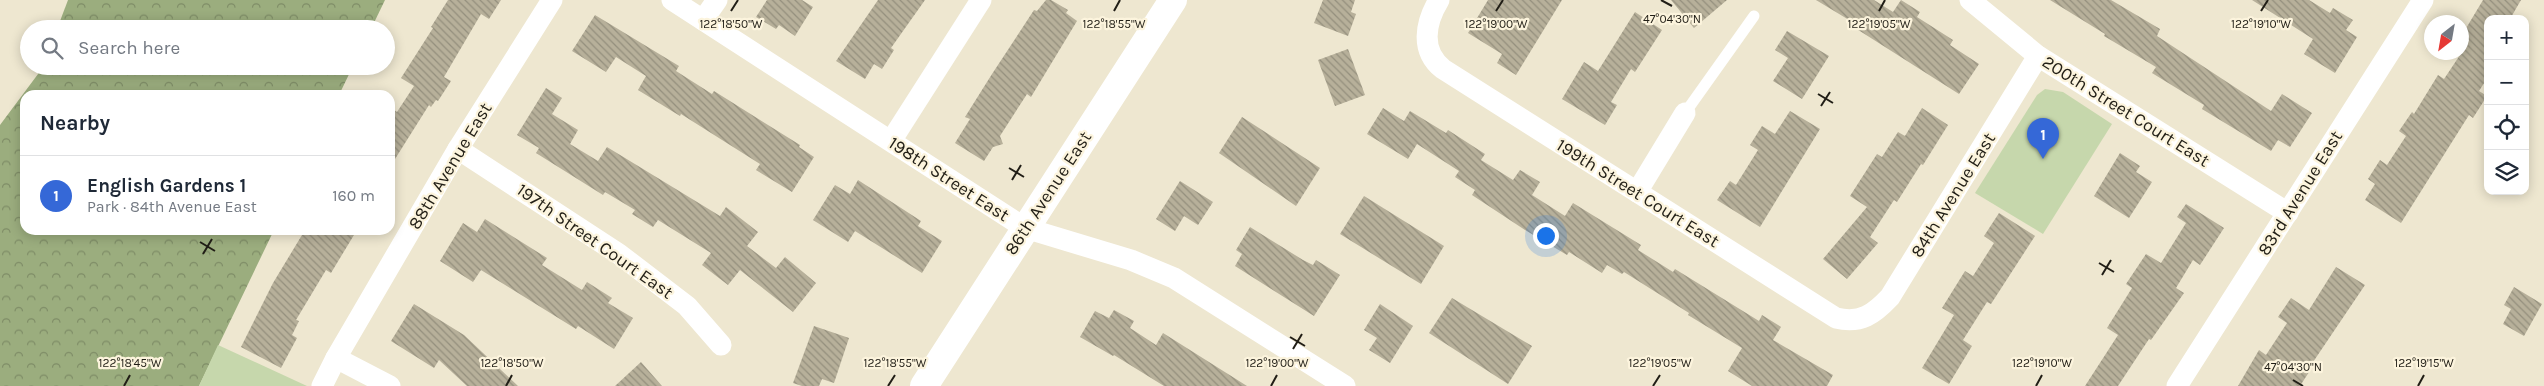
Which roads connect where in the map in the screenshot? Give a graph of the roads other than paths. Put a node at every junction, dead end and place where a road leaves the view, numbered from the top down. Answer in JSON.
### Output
{"nodes":[{"id":1,"x":552,"y":0,"type":"edge"},
{"id":2,"x":672,"y":0,"type":"edge"},
{"id":3,"x":717,"y":0,"type":"edge"},
{"id":4,"x":982,"y":0,"type":"edge"},
{"id":5,"x":1173,"y":0,"type":"edge"},
{"id":6,"x":1439,"y":0,"type":"edge"},
{"id":7,"x":1970,"y":0,"type":"edge"},
{"id":8,"x":2414,"y":3,"type":"edge"},
{"id":9,"x":1754,"y":16,"type":"dead end"},
{"id":10,"x":703,"y":20,"type":"junction"},
{"id":11,"x":2038,"y":56,"type":"junction"},
{"id":12,"x":1685,"y":113,"type":"joint"},
{"id":13,"x":891,"y":141,"type":"junction"},
{"id":14,"x":458,"y":149,"type":"junction"},
{"id":15,"x":1636,"y":192,"type":"junction"},
{"id":16,"x":2288,"y":212,"type":"junction"},
{"id":17,"x":1025,"y":228,"type":"junction"},
{"id":18,"x":1856,"y":320,"type":"joint"},
{"id":19,"x":721,"y":345,"type":"dead end"},
{"id":20,"x":336,"y":358,"type":"junction"},
{"id":21,"x":322,"y":386,"type":"edge"},
{"id":22,"x":390,"y":386,"type":"edge"},
{"id":23,"x":924,"y":386,"type":"edge"},
{"id":24,"x":1345,"y":386,"type":"edge"},
{"id":25,"x":2177,"y":386,"type":"edge"}],
"edges":[{"from":1,"to":14,"type":"street","name":"88th Avenue East"},
{"from":2,"to":10,"type":"street","name":"198th Street East"},
{"from":3,"to":10,"type":"street"},
{"from":4,"to":13,"type":"street"},
{"from":5,"to":17,"type":"street","name":"86th Avenue East"},
{"from":6,"to":15,"type":"street","name":"199th Street Court East"},
{"from":7,"to":11,"type":"street","name":"200th Street Court East"},
{"from":8,"to":16,"type":"street","name":"83rd Avenue East"},
{"from":9,"to":12,"type":"lane"},
{"from":10,"to":13,"type":"street","name":"198th Street East"},
{"from":11,"to":16,"type":"street","name":"200th Street Court East"},
{"from":11,"to":18,"type":"street","name":"84th Avenue East"},
{"from":12,"to":15,"type":"street"},
{"from":13,"to":17,"type":"street","name":"198th Street East"},
{"from":14,"to":19,"type":"street","name":"197th Street Court East"},
{"from":14,"to":20,"type":"street","name":"88th Avenue East"},
{"from":15,"to":18,"type":"street","name":"199th Street Court East"},
{"from":16,"to":25,"type":"street","name":"83rd Avenue East"},
{"from":17,"to":23,"type":"street","name":"86th Avenue East"},
{"from":17,"to":24,"type":"street","name":"198th Street East"},
{"from":20,"to":21,"type":"street","name":"88th Avenue East"},
{"from":20,"to":22,"type":"street"}]}
